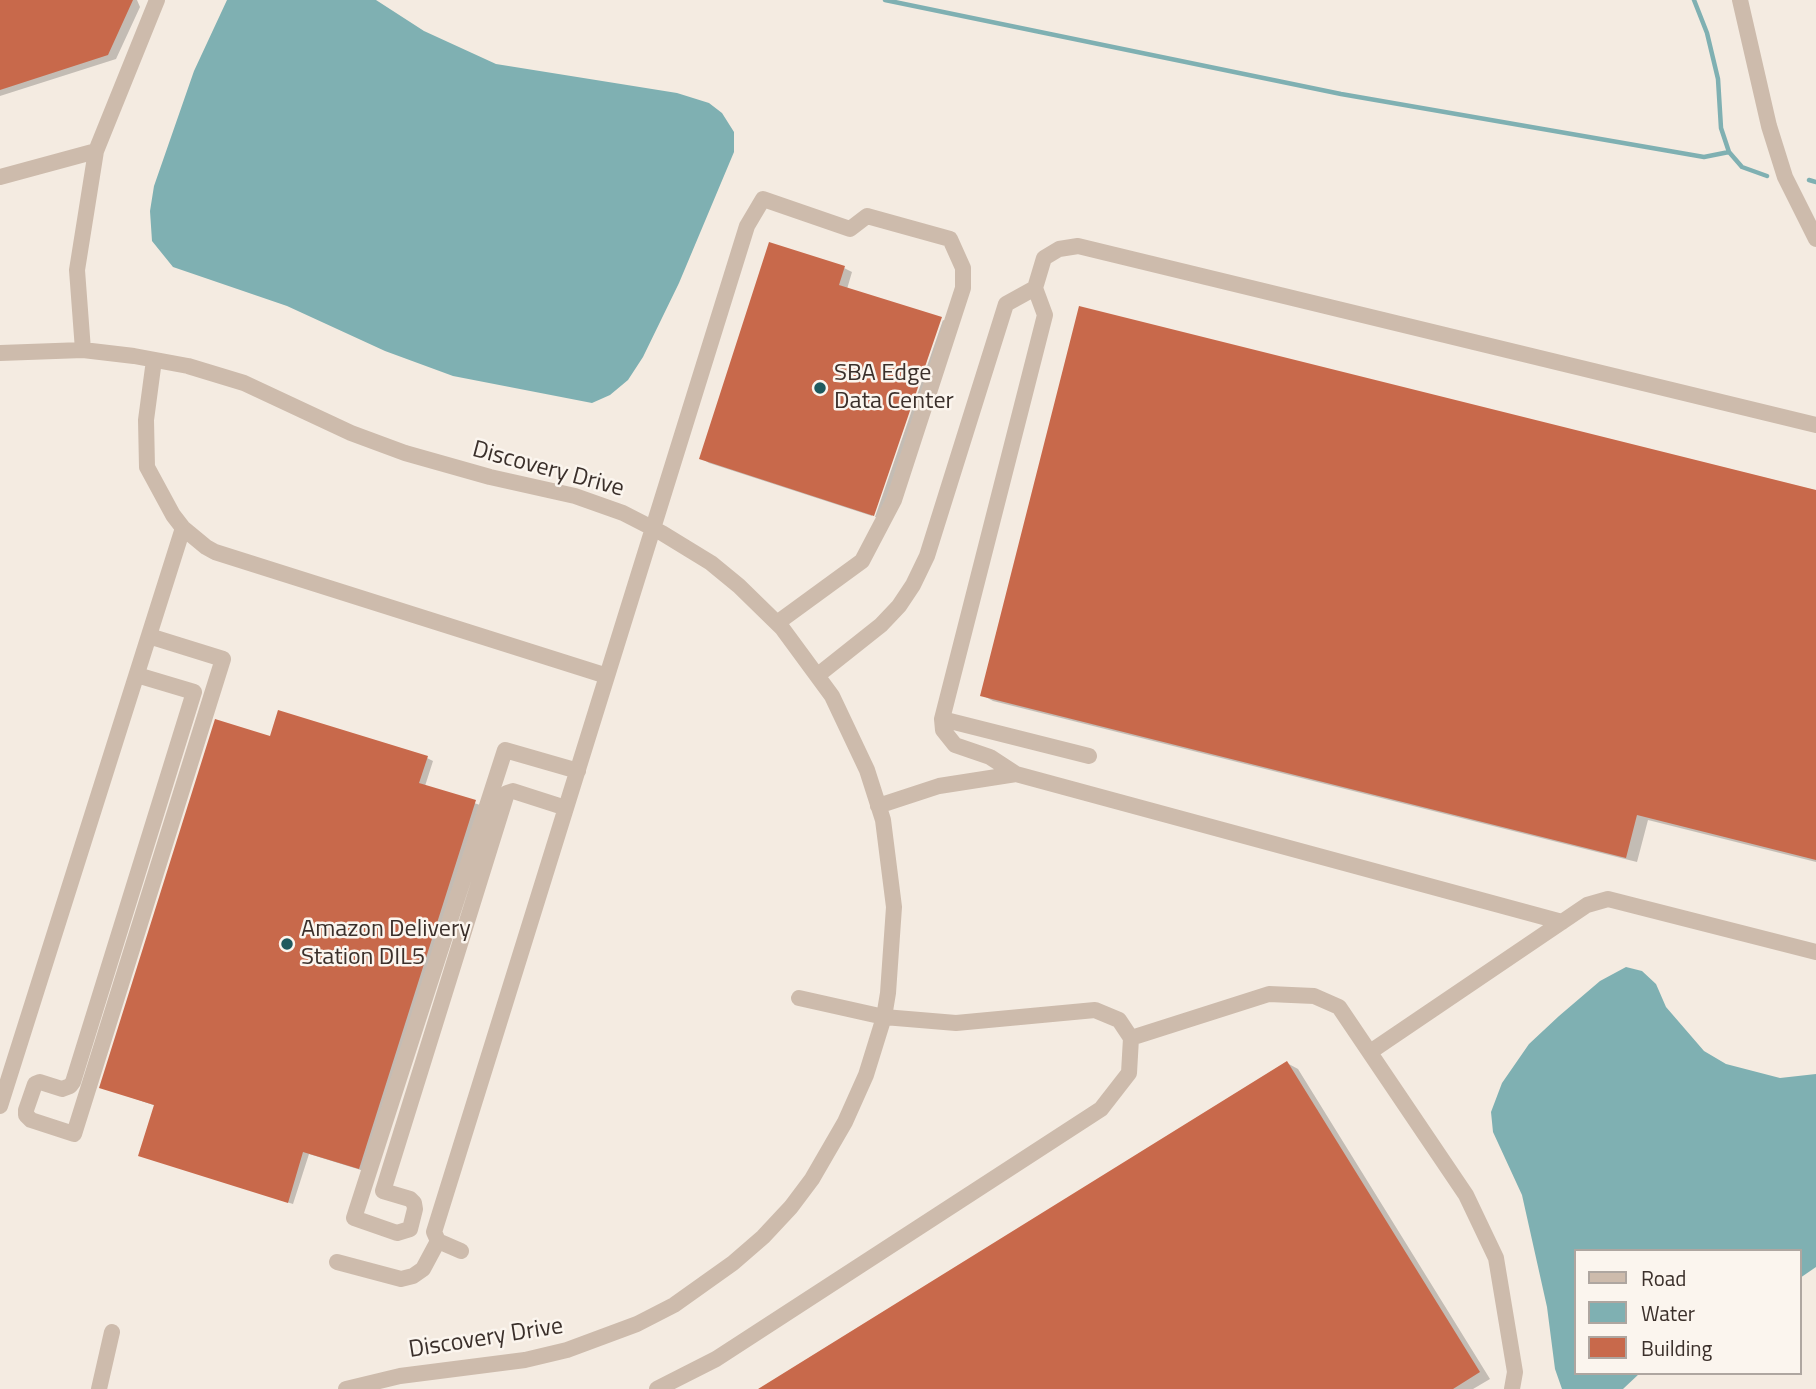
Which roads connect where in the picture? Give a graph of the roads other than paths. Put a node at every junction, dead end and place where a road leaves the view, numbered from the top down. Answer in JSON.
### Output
{"nodes":[{"id":1,"x":157,"y":0,"type":"edge"},
{"id":2,"x":1740,"y":0,"type":"edge"},
{"id":3,"x":96,"y":151,"type":"junction"},
{"id":4,"x":0,"y":177,"type":"edge"},
{"id":5,"x":1816,"y":239,"type":"edge"},
{"id":6,"x":1035,"y":288,"type":"junction"},
{"id":7,"x":83,"y":350,"type":"junction"},
{"id":8,"x":0,"y":353,"type":"edge"},
{"id":9,"x":154,"y":360,"type":"junction"},
{"id":10,"x":1816,"y":425,"type":"edge"},
{"id":11,"x":183,"y":528,"type":"junction"},
{"id":12,"x":654,"y":529,"type":"junction"},
{"id":13,"x":777,"y":623,"type":"junction"},
{"id":14,"x":149,"y":636,"type":"junction"},
{"id":15,"x":137,"y":675,"type":"junction"},
{"id":16,"x":818,"y":675,"type":"junction"},
{"id":17,"x":607,"y":676,"type":"junction"},
{"id":18,"x":942,"y":719,"type":"junction"},
{"id":19,"x":1089,"y":756,"type":"dead end"},
{"id":20,"x":578,"y":771,"type":"junction"},
{"id":21,"x":1016,"y":774,"type":"junction"},
{"id":22,"x":878,"y":806,"type":"junction"},
{"id":23,"x":566,"y":808,"type":"junction"},
{"id":24,"x":1562,"y":922,"type":"junction"},
{"id":25,"x":1816,"y":952,"type":"edge"},
{"id":26,"x":799,"y":998,"type":"dead end"},
{"id":27,"x":884,"y":1017,"type":"junction"},
{"id":28,"x":1131,"y":1038,"type":"junction"},
{"id":29,"x":1370,"y":1052,"type":"junction"},
{"id":30,"x":0,"y":1106,"type":"edge"},
{"id":31,"x":438,"y":1241,"type":"junction"},
{"id":32,"x":461,"y":1251,"type":"dead end"},
{"id":33,"x":337,"y":1262,"type":"dead end"},
{"id":34,"x":113,"y":1332,"type":"dead end"},
{"id":35,"x":99,"y":1389,"type":"edge"},
{"id":36,"x":346,"y":1389,"type":"edge"},
{"id":37,"x":657,"y":1389,"type":"edge"},
{"id":38,"x":1512,"y":1389,"type":"edge"}],
"edges":[{"from":1,"to":3,"type":"street"},
{"from":2,"to":5,"type":"street"},
{"from":3,"to":4,"type":"street"},
{"from":3,"to":7,"type":"street"},
{"from":6,"to":10,"type":"street"},
{"from":6,"to":16,"type":"street"},
{"from":6,"to":18,"type":"street"},
{"from":7,"to":8,"type":"street","name":"Discovery Drive"},
{"from":7,"to":9,"type":"street","name":"Discovery Drive"},
{"from":9,"to":11,"type":"street"},
{"from":9,"to":12,"type":"street","name":"Discovery Drive"},
{"from":11,"to":14,"type":"street"},
{"from":11,"to":17,"type":"street"},
{"from":12,"to":13,"type":"street","name":"Discovery Drive"},
{"from":12,"to":13,"type":"street"},
{"from":12,"to":17,"type":"street"},
{"from":13,"to":16,"type":"street","name":"Discovery Drive"},
{"from":14,"to":15,"type":"street"},
{"from":14,"to":15,"type":"street"},
{"from":15,"to":30,"type":"street"},
{"from":16,"to":22,"type":"street","name":"Discovery Drive"},
{"from":17,"to":20,"type":"street"},
{"from":18,"to":19,"type":"street"},
{"from":18,"to":21,"type":"street"},
{"from":20,"to":23,"type":"street"},
{"from":20,"to":23,"type":"street"},
{"from":21,"to":22,"type":"street"},
{"from":21,"to":24,"type":"street"},
{"from":22,"to":27,"type":"street","name":"Discovery Drive"},
{"from":23,"to":31,"type":"street"},
{"from":24,"to":25,"type":"street"},
{"from":24,"to":29,"type":"street"},
{"from":26,"to":27,"type":"street"},
{"from":27,"to":28,"type":"street"},
{"from":27,"to":36,"type":"street","name":"Discovery Drive"},
{"from":28,"to":29,"type":"street"},
{"from":28,"to":37,"type":"street"},
{"from":29,"to":38,"type":"street"},
{"from":31,"to":32,"type":"street"},
{"from":31,"to":33,"type":"street"},
{"from":34,"to":35,"type":"street"}]}
